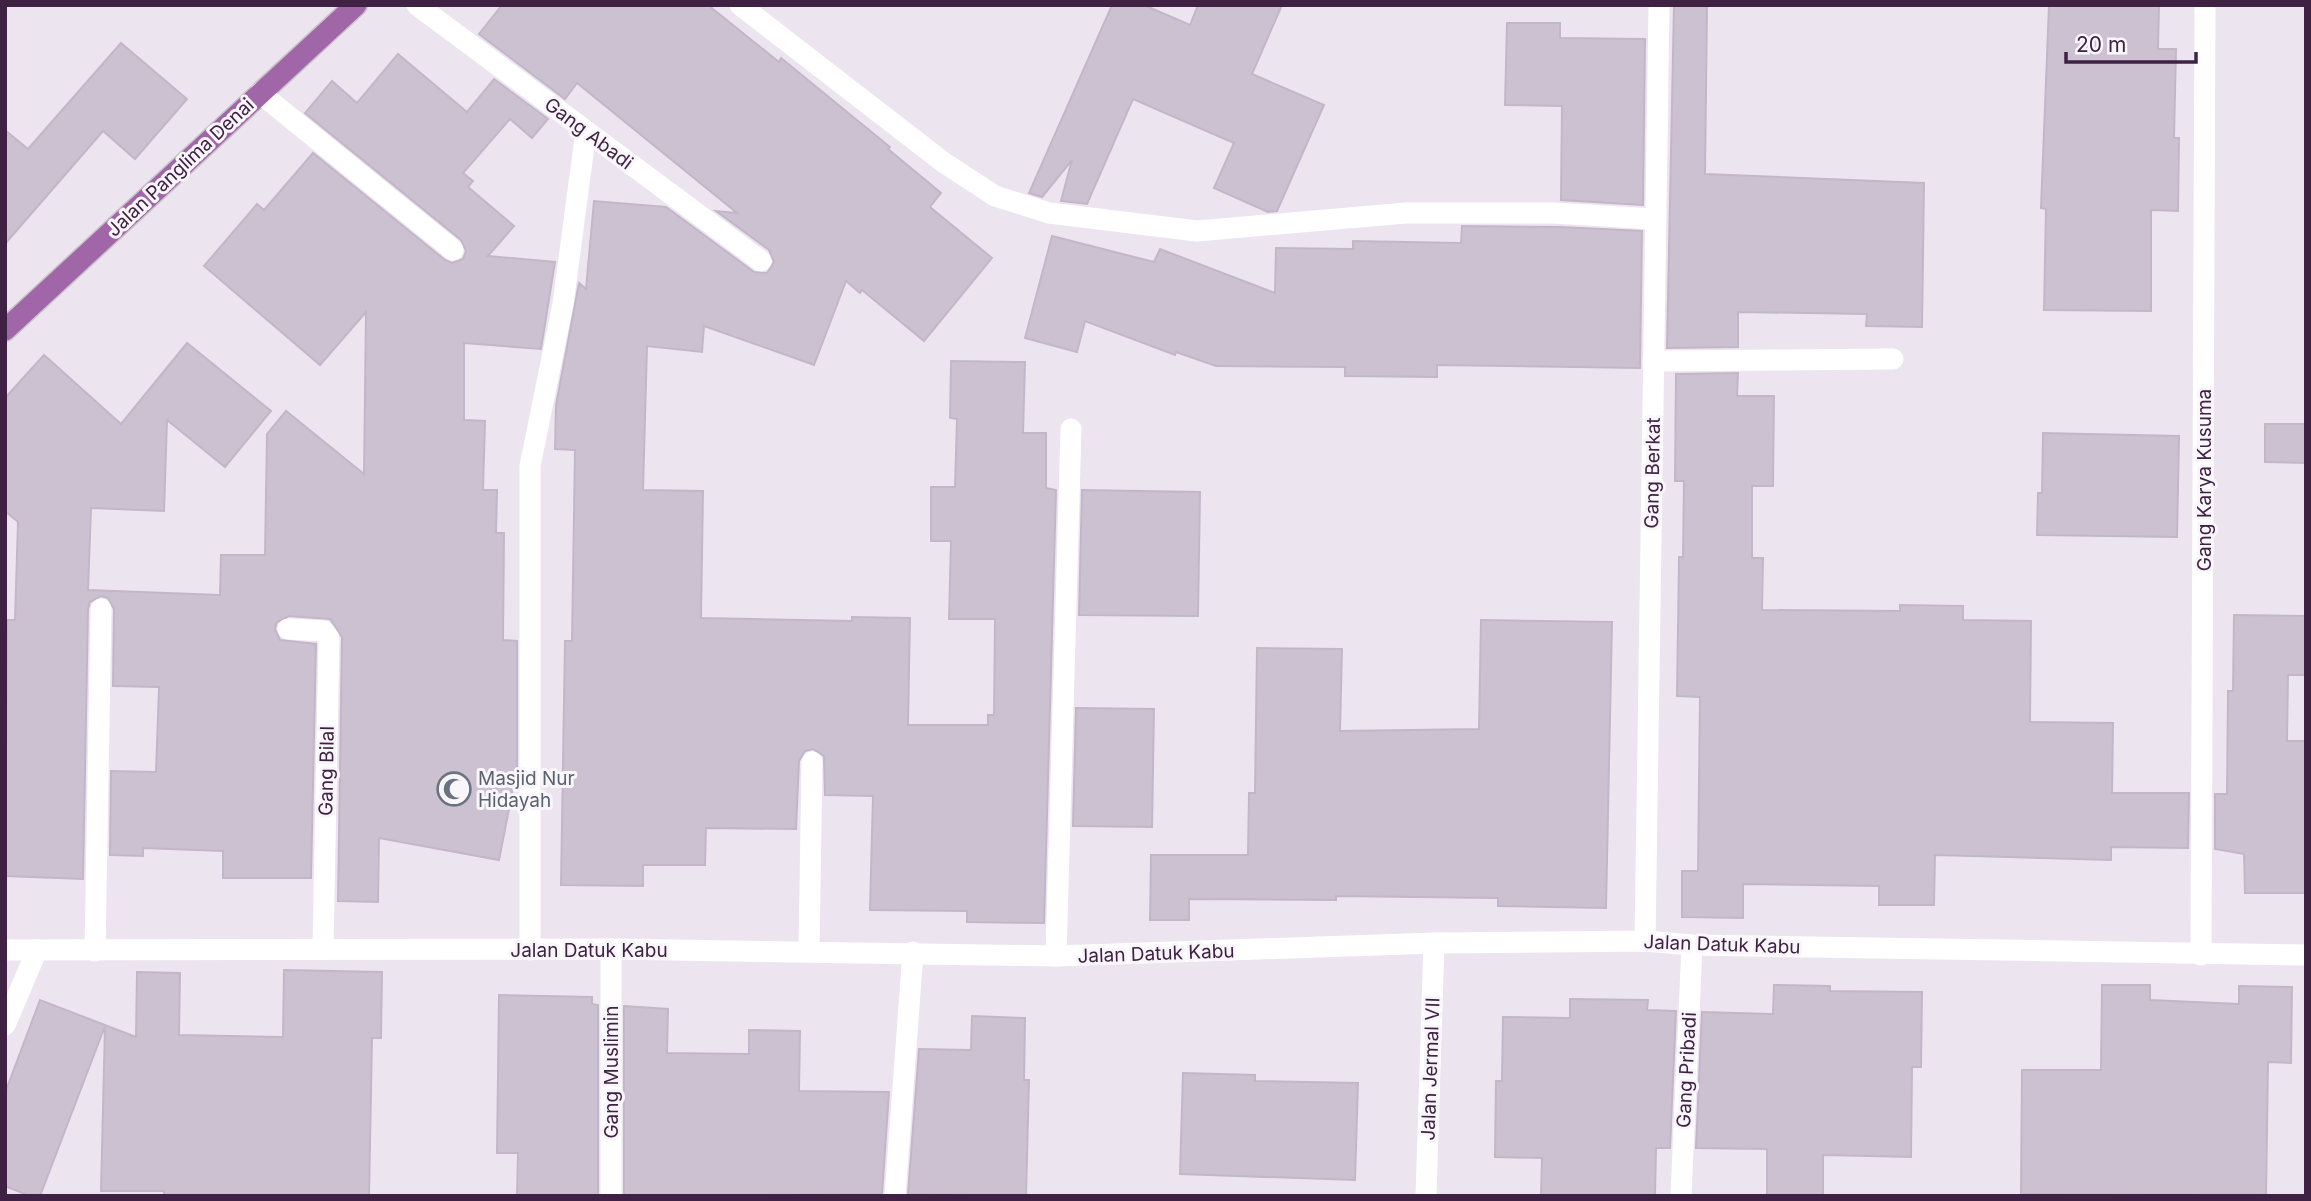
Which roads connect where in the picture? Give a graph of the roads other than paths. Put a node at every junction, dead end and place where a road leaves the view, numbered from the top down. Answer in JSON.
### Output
{"nodes":[{"id":1,"x":356,"y":5,"type":"edge"},
{"id":2,"x":417,"y":5,"type":"edge"},
{"id":3,"x":740,"y":5,"type":"edge"},
{"id":4,"x":1659,"y":5,"type":"edge"},
{"id":5,"x":2205,"y":5,"type":"edge"},
{"id":6,"x":260,"y":93,"type":"junction"},
{"id":7,"x":586,"y":131,"type":"junction"},
{"id":8,"x":1654,"y":219,"type":"junction"},
{"id":9,"x":453,"y":250,"type":"dead end"},
{"id":10,"x":761,"y":261,"type":"dead end"},
{"id":11,"x":5,"y":330,"type":"edge"},
{"id":12,"x":1893,"y":359,"type":"dead end"},
{"id":13,"x":1653,"y":361,"type":"junction"},
{"id":14,"x":1071,"y":429,"type":"dead end"},
{"id":15,"x":100,"y":609,"type":"dead end"},
{"id":16,"x":289,"y":629,"type":"dead end"},
{"id":17,"x":812,"y":762,"type":"dead end"},
{"id":18,"x":1645,"y":941,"type":"junction"},
{"id":19,"x":1434,"y":943,"type":"junction"},
{"id":20,"x":1692,"y":945,"type":"junction"},
{"id":21,"x":323,"y":948,"type":"junction"},
{"id":22,"x":611,"y":949,"type":"junction"},
{"id":23,"x":5,"y":950,"type":"edge"},
{"id":24,"x":37,"y":950,"type":"junction"},
{"id":25,"x":530,"y":950,"type":"junction"},
{"id":26,"x":95,"y":951,"type":"junction"},
{"id":27,"x":809,"y":951,"type":"junction"},
{"id":28,"x":914,"y":952,"type":"junction"},
{"id":29,"x":2202,"y":955,"type":"junction"},
{"id":30,"x":2306,"y":955,"type":"edge"},
{"id":31,"x":1056,"y":956,"type":"junction"},
{"id":32,"x":5,"y":1025,"type":"edge"},
{"id":33,"x":611,"y":1196,"type":"edge"},
{"id":34,"x":895,"y":1196,"type":"edge"},
{"id":35,"x":1426,"y":1196,"type":"edge"},
{"id":36,"x":1681,"y":1196,"type":"edge"}],
"edges":[{"from":1,"to":6,"type":"main road","name":"Jalan Panglima Denai"},
{"from":2,"to":7,"type":"street","name":"Gang Abadi"},
{"from":3,"to":8,"type":"street"},
{"from":4,"to":8,"type":"street","name":"Gang Berkat"},
{"from":5,"to":29,"type":"street","name":"Gang Karya Kusuma"},
{"from":6,"to":9,"type":"street"},
{"from":6,"to":11,"type":"main road","name":"Jalan Panglima Denai"},
{"from":7,"to":10,"type":"street","name":"Gang Abadi"},
{"from":7,"to":25,"type":"street"},
{"from":8,"to":13,"type":"street","name":"Gang Berkat"},
{"from":12,"to":13,"type":"street"},
{"from":13,"to":18,"type":"street","name":"Gang Berkat"},
{"from":14,"to":31,"type":"street"},
{"from":15,"to":26,"type":"street"},
{"from":16,"to":21,"type":"street","name":"Gang Bilal"},
{"from":17,"to":27,"type":"street"},
{"from":18,"to":19,"type":"street","name":"Jalan Datuk Kabu"},
{"from":18,"to":20,"type":"street","name":"Jalan Datuk Kabu"},
{"from":19,"to":31,"type":"street","name":"Jalan Datuk Kabu"},
{"from":19,"to":35,"type":"street","name":"Jalan Jermal VII"},
{"from":20,"to":29,"type":"street","name":"Jalan Datuk Kabu"},
{"from":20,"to":36,"type":"street","name":"Gang Pribadi"},
{"from":21,"to":25,"type":"street","name":"Jalan Datuk Kabu"},
{"from":21,"to":26,"type":"street","name":"Jalan Datuk Kabu"},
{"from":22,"to":25,"type":"street","name":"Jalan Datuk Kabu"},
{"from":22,"to":27,"type":"street","name":"Jalan Datuk Kabu"},
{"from":22,"to":33,"type":"street","name":"Gang Muslimin"},
{"from":23,"to":24,"type":"street","name":"Jalan Datuk Kabu"},
{"from":24,"to":26,"type":"street","name":"Jalan Datuk Kabu"},
{"from":24,"to":32,"type":"street"},
{"from":27,"to":28,"type":"street","name":"Jalan Datuk Kabu"},
{"from":28,"to":31,"type":"street","name":"Jalan Datuk Kabu"},
{"from":28,"to":34,"type":"street"},
{"from":29,"to":30,"type":"street","name":"Jalan Datuk Kabu"}]}
